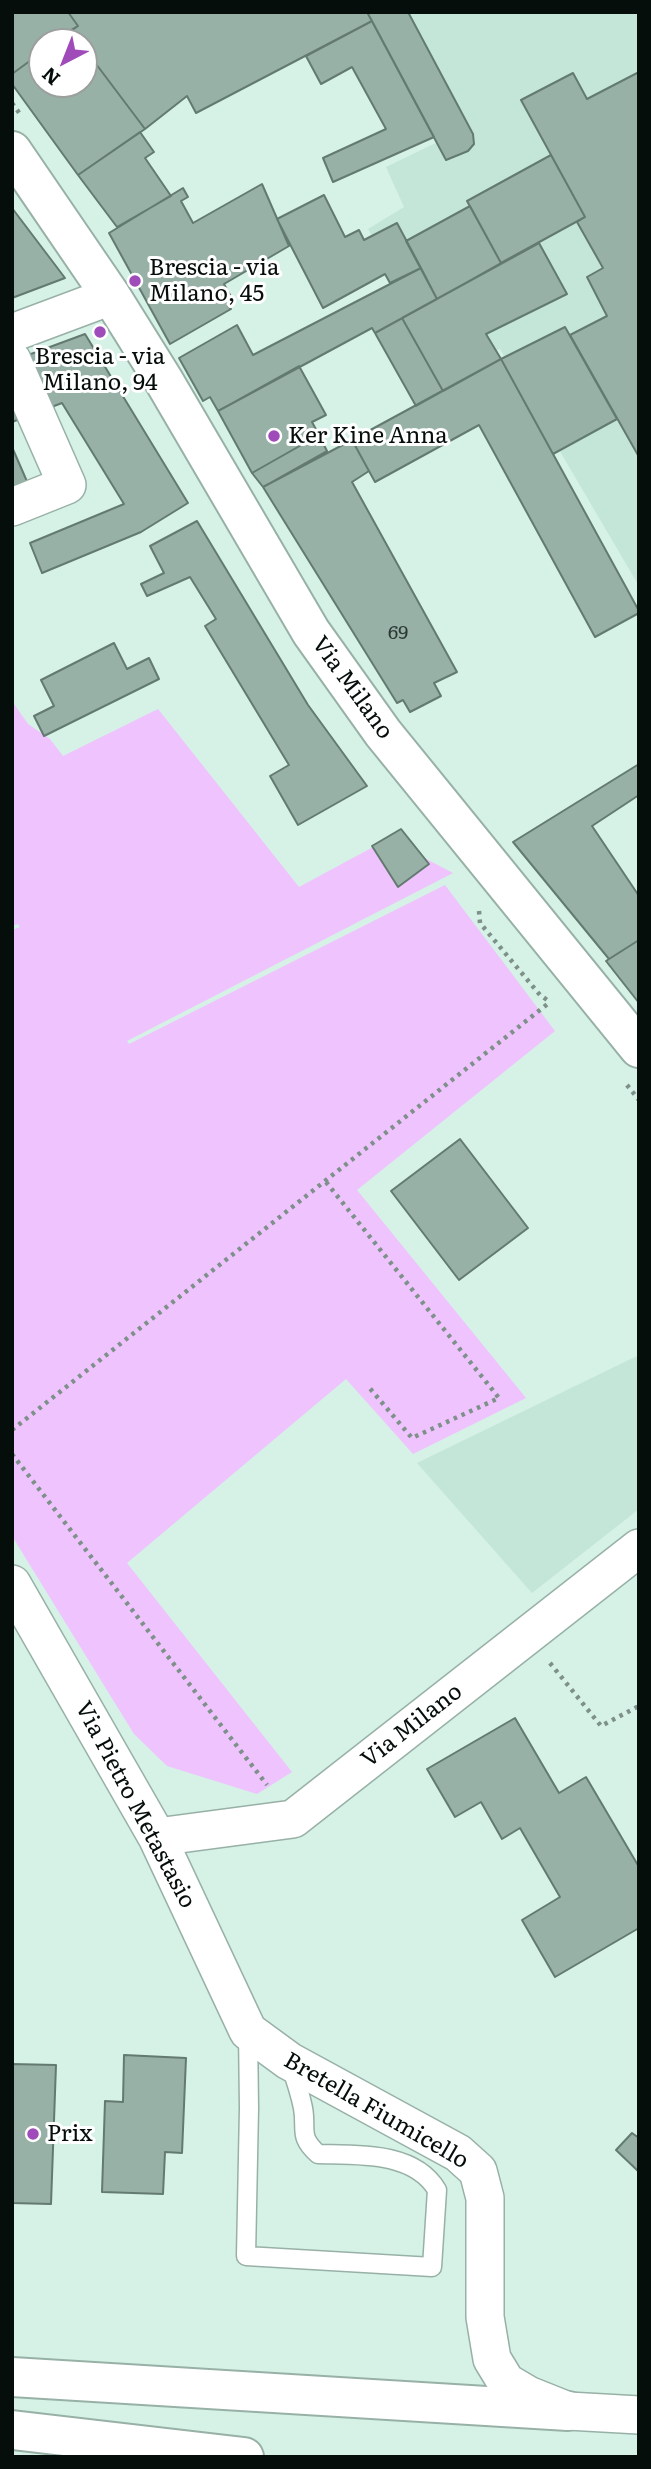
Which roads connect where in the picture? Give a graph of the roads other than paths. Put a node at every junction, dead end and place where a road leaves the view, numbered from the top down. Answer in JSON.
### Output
{"nodes":[{"id":1,"x":12,"y":151,"type":"edge"},
{"id":2,"x":111,"y":296,"type":"junction"},
{"id":3,"x":12,"y":333,"type":"edge"},
{"id":4,"x":12,"y":360,"type":"edge"},
{"id":5,"x":12,"y":508,"type":"edge"},
{"id":6,"x":639,"y":1048,"type":"edge"},
{"id":7,"x":639,"y":1548,"type":"edge"},
{"id":8,"x":12,"y":1584,"type":"edge"},
{"id":9,"x":157,"y":1837,"type":"junction"},
{"id":10,"x":248,"y":2031,"type":"junction"},
{"id":11,"x":289,"y":2061,"type":"junction"},
{"id":12,"x":12,"y":2378,"type":"edge"},
{"id":13,"x":568,"y":2410,"type":"junction"},
{"id":14,"x":639,"y":2415,"type":"edge"},
{"id":15,"x":12,"y":2430,"type":"edge"},
{"id":16,"x":244,"y":2457,"type":"edge"}],
"edges":[{"from":1,"to":2,"type":"main road","name":"Via Milano"},
{"from":2,"to":3,"type":"street"},
{"from":2,"to":6,"type":"main road","name":"Via Milano"},
{"from":4,"to":5,"type":"street"},
{"from":7,"to":9,"type":"street","name":"Via Milano"},
{"from":8,"to":9,"type":"street","name":"Via Pietro Metastasio"},
{"from":9,"to":10,"type":"street","name":"Via Pietro Metastasio"},
{"from":10,"to":11,"type":"street","name":"Bretella Fiumicello"},
{"from":10,"to":11,"type":"lane"},
{"from":11,"to":13,"type":"street","name":"Bretella Fiumicello"},
{"from":12,"to":13,"type":"main road"},
{"from":13,"to":14,"type":"street","name":"Bretella Fiumicello"},
{"from":15,"to":16,"type":"main road"}]}
